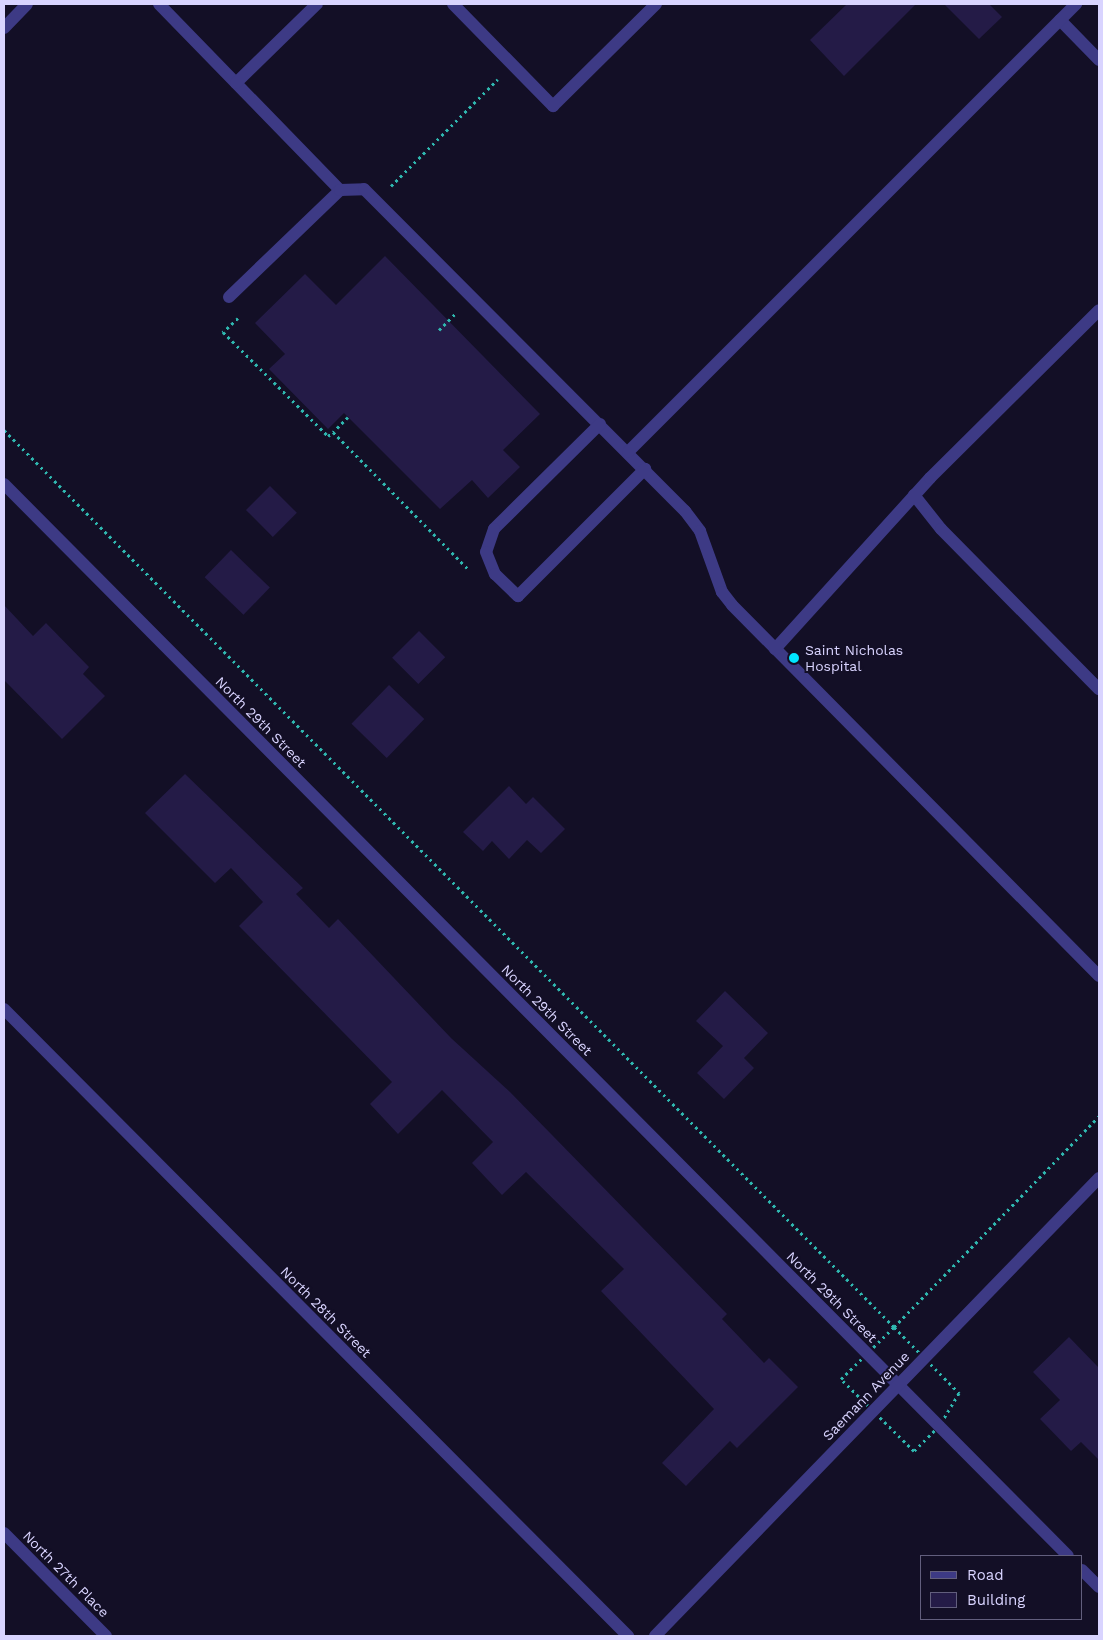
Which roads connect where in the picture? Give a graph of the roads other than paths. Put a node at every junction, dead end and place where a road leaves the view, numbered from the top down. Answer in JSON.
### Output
{"nodes":[{"id":1,"x":28,"y":4,"type":"edge"},
{"id":2,"x":159,"y":4,"type":"edge"},
{"id":3,"x":317,"y":4,"type":"edge"},
{"id":4,"x":453,"y":4,"type":"edge"},
{"id":5,"x":656,"y":4,"type":"edge"},
{"id":6,"x":1076,"y":4,"type":"edge"},
{"id":7,"x":1060,"y":20,"type":"junction"},
{"id":8,"x":4,"y":28,"type":"edge"},
{"id":9,"x":1099,"y":60,"type":"edge"},
{"id":10,"x":236,"y":83,"type":"junction"},
{"id":11,"x":340,"y":190,"type":"junction"},
{"id":12,"x":229,"y":297,"type":"dead end"},
{"id":13,"x":1099,"y":310,"type":"edge"},
{"id":14,"x":600,"y":424,"type":"junction"},
{"id":15,"x":628,"y":452,"type":"junction"},
{"id":16,"x":645,"y":469,"type":"junction"},
{"id":17,"x":4,"y":484,"type":"edge"},
{"id":18,"x":914,"y":495,"type":"junction"},
{"id":19,"x":775,"y":649,"type":"junction"},
{"id":20,"x":1099,"y":689,"type":"edge"},
{"id":21,"x":1099,"y":976,"type":"edge"},
{"id":22,"x":4,"y":1009,"type":"edge"},
{"id":23,"x":1099,"y":1178,"type":"edge"},
{"id":24,"x":898,"y":1384,"type":"junction"},
{"id":25,"x":4,"y":1533,"type":"edge"},
{"id":26,"x":1067,"y":1555,"type":"edge"},
{"id":27,"x":1083,"y":1571,"type":"edge"},
{"id":28,"x":1099,"y":1588,"type":"edge"},
{"id":29,"x":106,"y":1636,"type":"edge"},
{"id":30,"x":628,"y":1636,"type":"edge"},
{"id":31,"x":655,"y":1636,"type":"edge"}],
"edges":[{"from":1,"to":8,"type":"street"},
{"from":2,"to":10,"type":"street"},
{"from":3,"to":10,"type":"street"},
{"from":4,"to":5,"type":"street"},
{"from":6,"to":7,"type":"street"},
{"from":7,"to":9,"type":"street"},
{"from":7,"to":15,"type":"street"},
{"from":10,"to":11,"type":"street"},
{"from":11,"to":12,"type":"street"},
{"from":11,"to":14,"type":"street"},
{"from":13,"to":18,"type":"street"},
{"from":14,"to":15,"type":"street"},
{"from":14,"to":16,"type":"street"},
{"from":15,"to":16,"type":"street"},
{"from":16,"to":19,"type":"street"},
{"from":17,"to":24,"type":"street","name":"North 29th Street"},
{"from":18,"to":19,"type":"street"},
{"from":18,"to":20,"type":"street"},
{"from":19,"to":21,"type":"street"},
{"from":22,"to":30,"type":"street","name":"North 28th Street"},
{"from":23,"to":24,"type":"street","name":"Saemann Avenue"},
{"from":24,"to":26,"type":"street","name":"North 29th Street"},
{"from":24,"to":31,"type":"street","name":"Saemann Avenue"},
{"from":25,"to":29,"type":"street","name":"North 27th Place"},
{"from":27,"to":28,"type":"street"}]}
